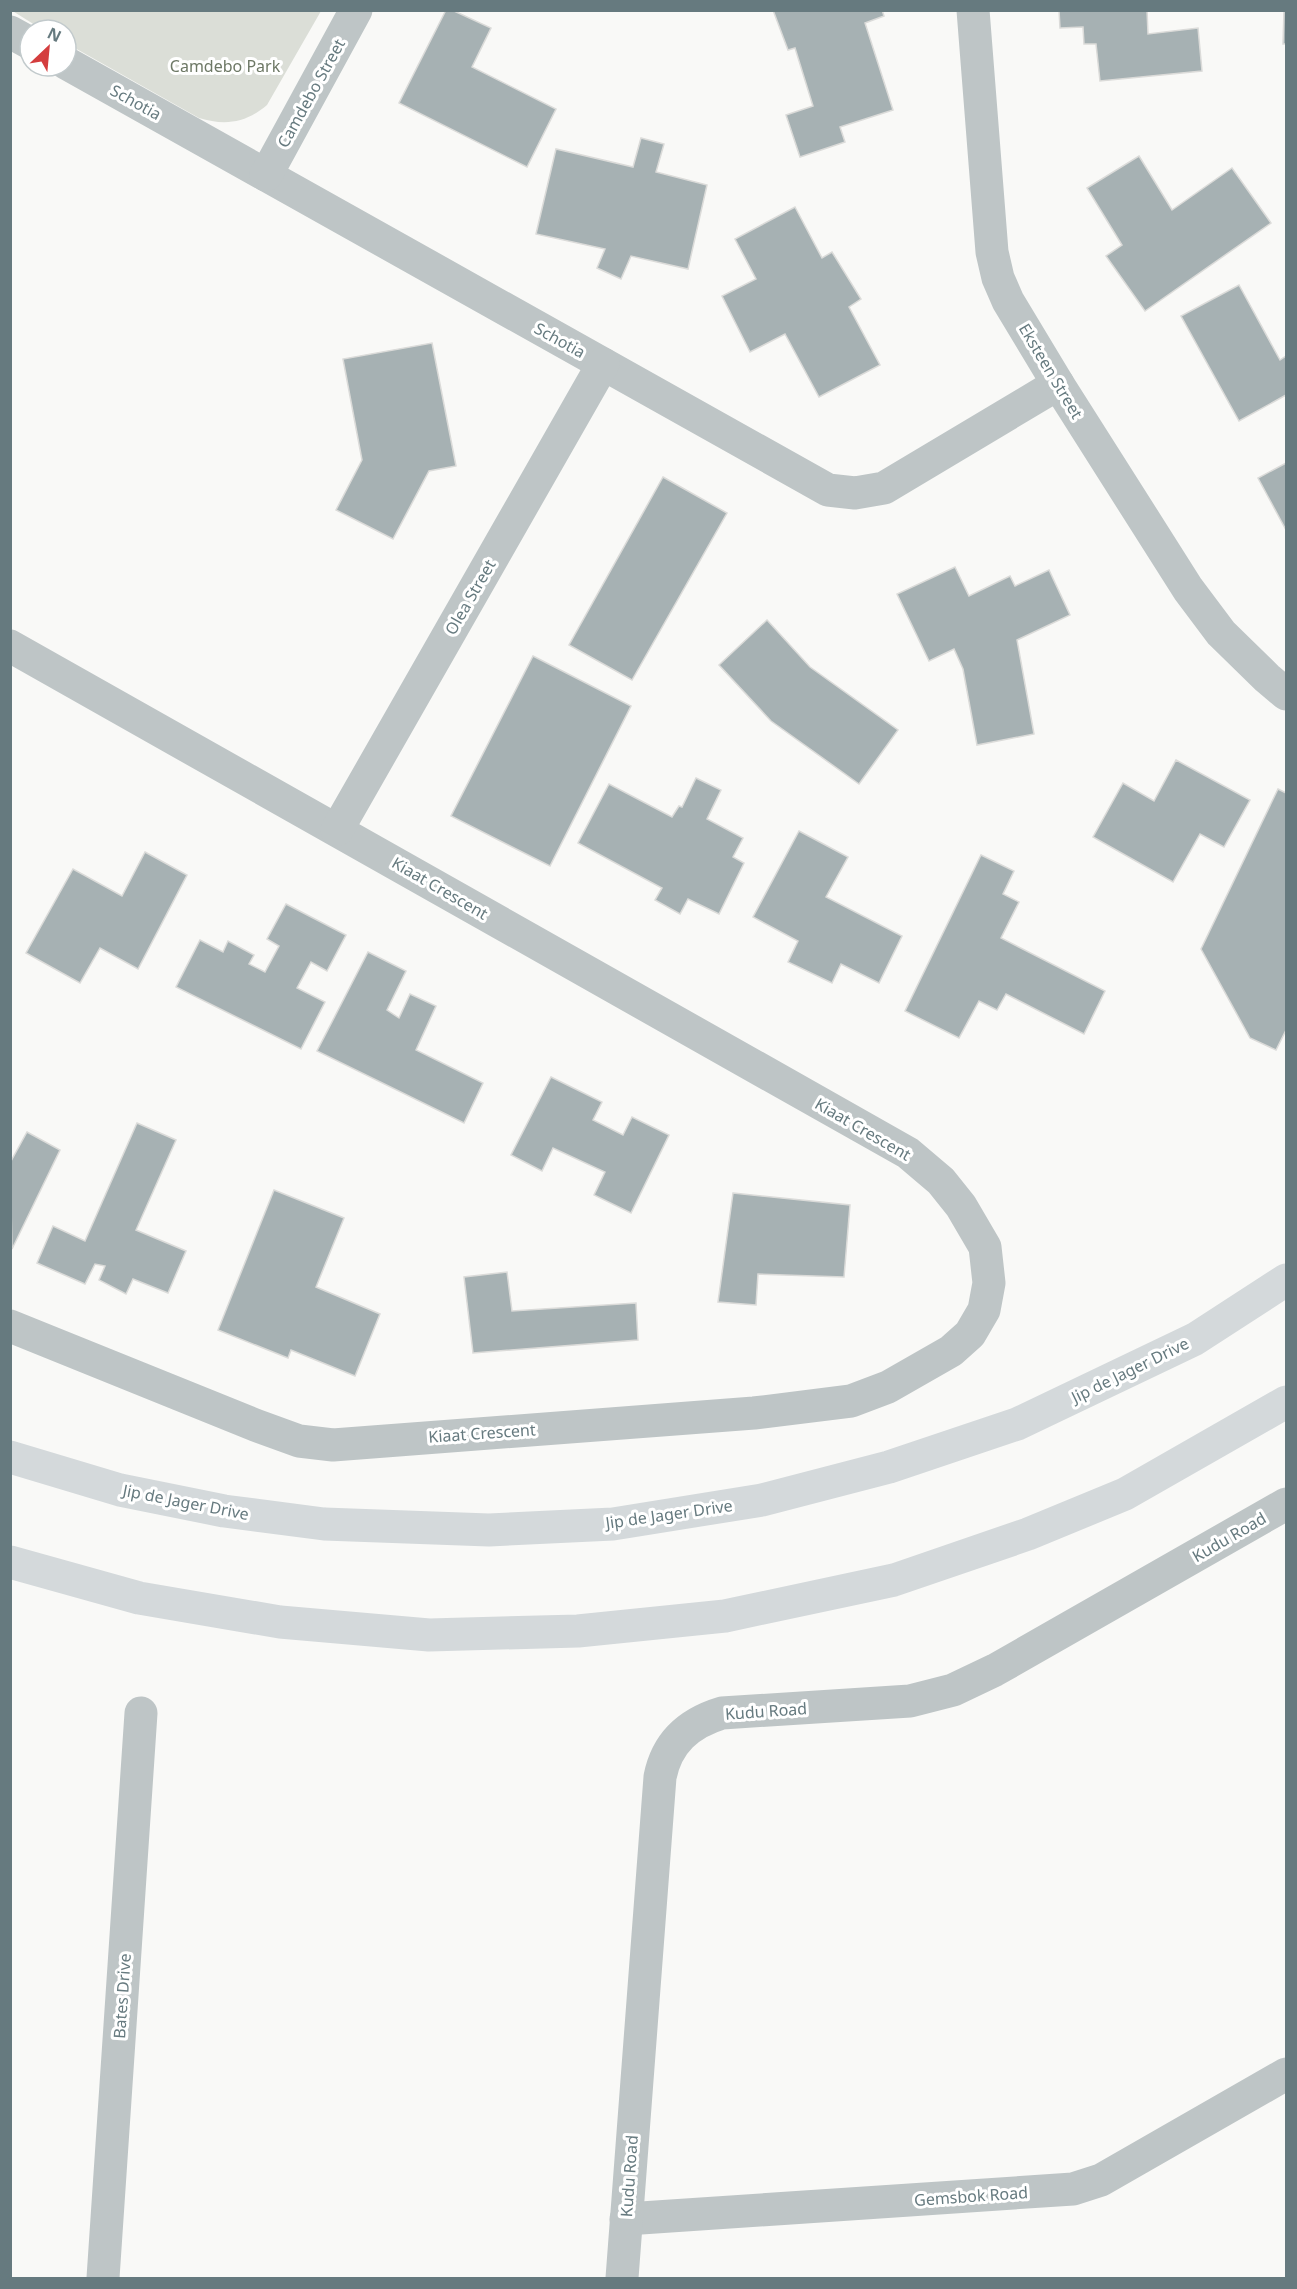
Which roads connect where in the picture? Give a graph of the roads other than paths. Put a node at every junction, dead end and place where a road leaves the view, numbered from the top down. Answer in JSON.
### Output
{"nodes":[{"id":1,"x":356,"y":10,"type":"edge"},
{"id":2,"x":973,"y":10,"type":"edge"},
{"id":3,"x":78,"y":70,"type":"edge"},
{"id":4,"x":266,"y":175,"type":"junction"},
{"id":5,"x":603,"y":364,"type":"junction"},
{"id":6,"x":1058,"y":384,"type":"junction"},
{"id":7,"x":10,"y":646,"type":"edge"},
{"id":8,"x":1280,"y":680,"type":"edge"},
{"id":9,"x":338,"y":830,"type":"junction"},
{"id":10,"x":1287,"y":1280,"type":"edge"},
{"id":11,"x":10,"y":1326,"type":"edge"},
{"id":12,"x":1287,"y":1402,"type":"edge"},
{"id":13,"x":10,"y":1457,"type":"edge"},
{"id":14,"x":1287,"y":1504,"type":"edge"},
{"id":15,"x":10,"y":1562,"type":"edge"},
{"id":16,"x":141,"y":1713,"type":"dead end"},
{"id":17,"x":1287,"y":2074,"type":"edge"},
{"id":18,"x":626,"y":2219,"type":"junction"},
{"id":19,"x":103,"y":2278,"type":"edge"},
{"id":20,"x":621,"y":2278,"type":"edge"}],
"edges":[{"from":1,"to":4,"type":"street","name":"Camdebo Street"},
{"from":2,"to":6,"type":"street","name":"Eksteen Street"},
{"from":3,"to":4,"type":"street","name":"Schotia"},
{"from":4,"to":5,"type":"street","name":"Schotia"},
{"from":5,"to":6,"type":"street","name":"Schotia"},
{"from":5,"to":9,"type":"street","name":"Olea Street"},
{"from":6,"to":8,"type":"street","name":"Eksteen Street"},
{"from":7,"to":9,"type":"street","name":"Kiaat Crescent"},
{"from":9,"to":11,"type":"street","name":"Kiaat Crescent"},
{"from":10,"to":13,"type":"main road","name":"Jip de Jager Drive"},
{"from":12,"to":15,"type":"main road"},
{"from":14,"to":18,"type":"street","name":"Kudu Road"},
{"from":16,"to":19,"type":"street","name":"Bates Drive"},
{"from":17,"to":18,"type":"street","name":"Gemsbok Road"},
{"from":18,"to":20,"type":"street","name":"Kudu Road"}]}
